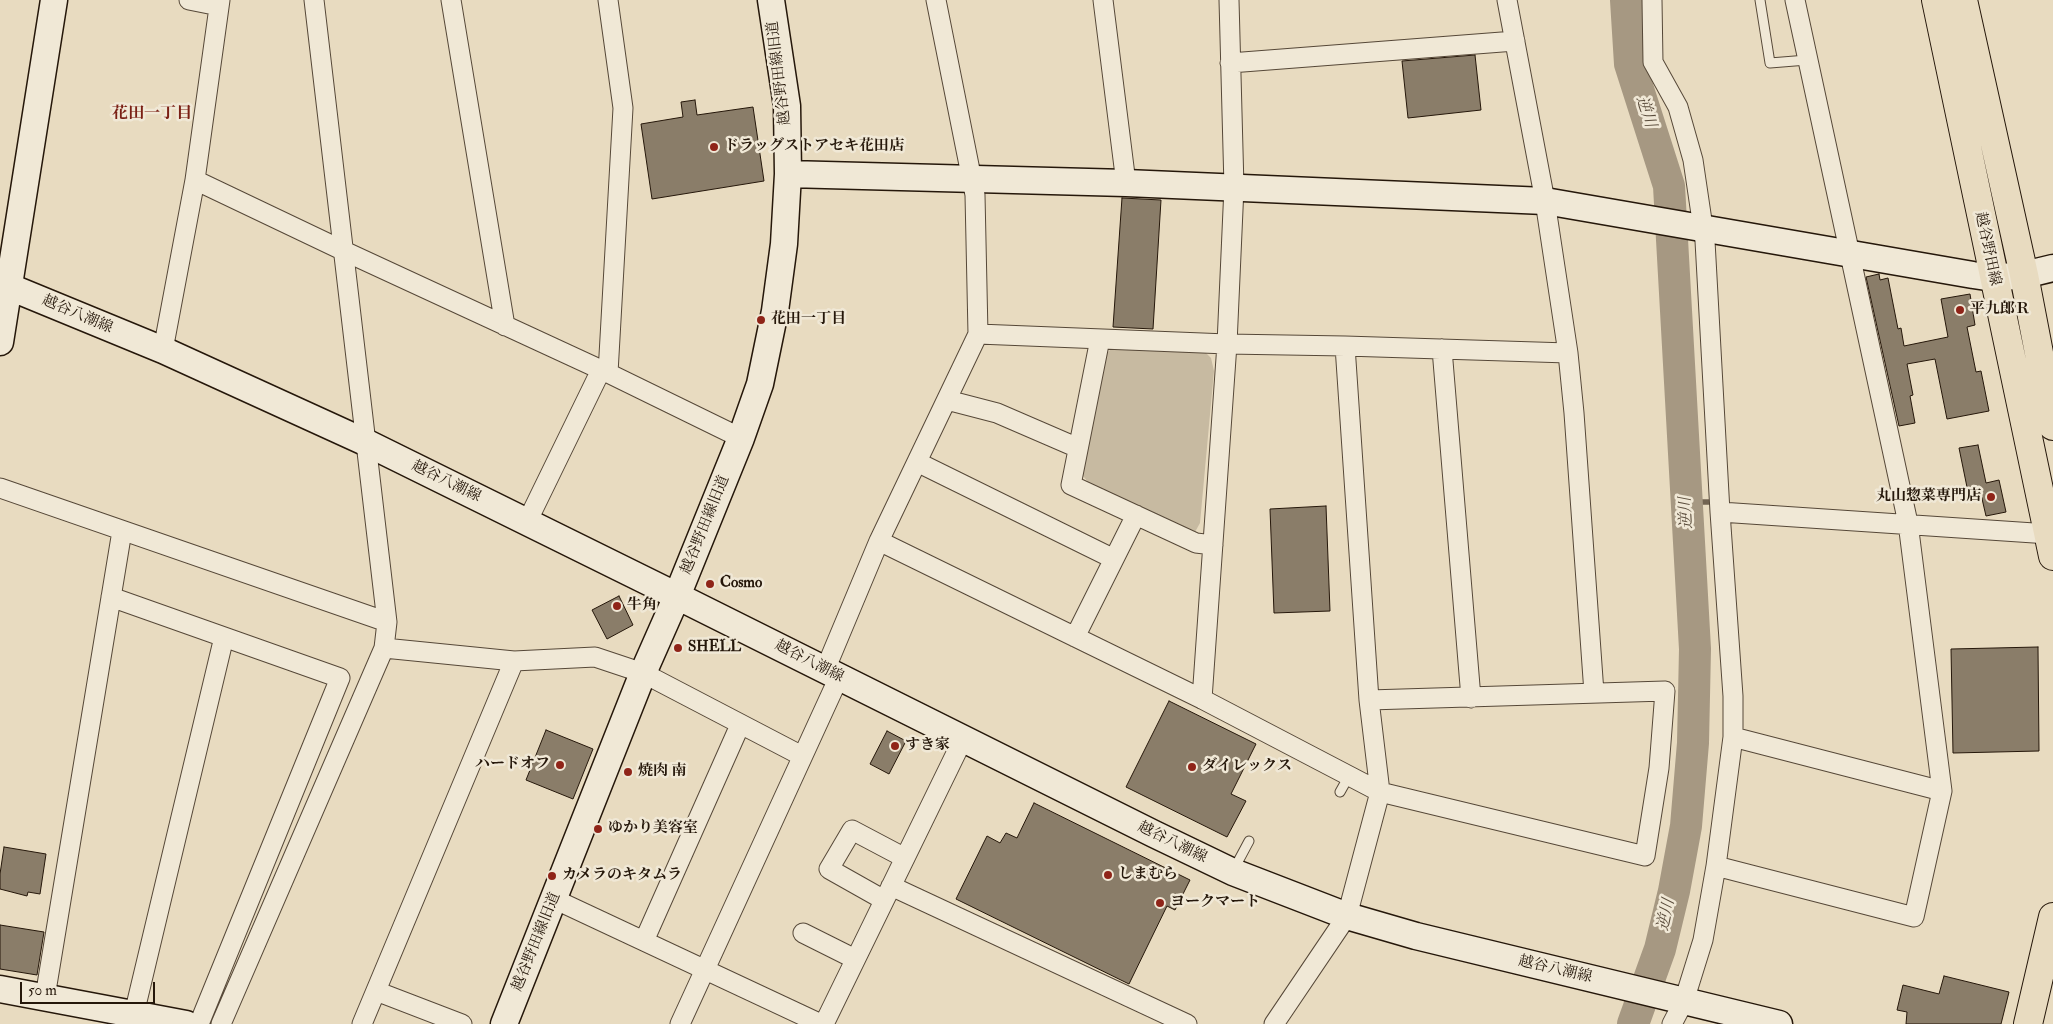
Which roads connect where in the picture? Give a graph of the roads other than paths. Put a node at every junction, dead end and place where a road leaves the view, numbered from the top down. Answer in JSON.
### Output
{"nodes":[{"id":1,"x":54,"y":0,"type":"edge"},
{"id":2,"x":189,"y":0,"type":"edge"},
{"id":3,"x":314,"y":0,"type":"edge"},
{"id":4,"x":451,"y":0,"type":"edge"},
{"id":5,"x":608,"y":0,"type":"edge"},
{"id":6,"x":771,"y":0,"type":"edge"},
{"id":7,"x":936,"y":0,"type":"edge"},
{"id":8,"x":1103,"y":0,"type":"edge"},
{"id":9,"x":1229,"y":0,"type":"edge"},
{"id":10,"x":1507,"y":0,"type":"edge"},
{"id":11,"x":1652,"y":0,"type":"edge"},
{"id":12,"x":1760,"y":0,"type":"edge"},
{"id":13,"x":1795,"y":0,"type":"edge"},
{"id":14,"x":1936,"y":0,"type":"edge"},
{"id":15,"x":1963,"y":0,"type":"edge"},
{"id":16,"x":220,"y":3,"type":"edge"},
{"id":17,"x":1515,"y":41,"type":"junction"},
{"id":18,"x":1807,"y":60,"type":"junction"},
{"id":19,"x":1230,"y":63,"type":"junction"},
{"id":20,"x":788,"y":174,"type":"junction"},
{"id":21,"x":971,"y":178,"type":"junction"},
{"id":22,"x":195,"y":180,"type":"junction"},
{"id":23,"x":1126,"y":183,"type":"junction"},
{"id":24,"x":1234,"y":187,"type":"junction"},
{"id":25,"x":1545,"y":201,"type":"junction"},
{"id":26,"x":1697,"y":226,"type":"junction"},
{"id":27,"x":344,"y":251,"type":"junction"},
{"id":28,"x":1849,"y":254,"type":"junction"},
{"id":29,"x":2053,"y":268,"type":"edge"},
{"id":30,"x":2024,"y":275,"type":"junction"},
{"id":31,"x":1994,"y":278,"type":"junction"},
{"id":32,"x":4,"y":285,"type":"edge"},
{"id":33,"x":505,"y":326,"type":"junction"},
{"id":34,"x":978,"y":334,"type":"junction"},
{"id":35,"x":1100,"y":339,"type":"junction"},
{"id":36,"x":0,"y":342,"type":"edge"},
{"id":37,"x":1227,"y":344,"type":"junction"},
{"id":38,"x":1345,"y":346,"type":"junction"},
{"id":39,"x":1442,"y":349,"type":"junction"},
{"id":40,"x":163,"y":350,"type":"junction"},
{"id":41,"x":1568,"y":353,"type":"junction"},
{"id":42,"x":604,"y":372,"type":"junction"},
{"id":43,"x":947,"y":400,"type":"junction"},
{"id":44,"x":2053,"y":426,"type":"edge"},
{"id":45,"x":741,"y":438,"type":"junction"},
{"id":46,"x":366,"y":443,"type":"junction"},
{"id":47,"x":1078,"y":448,"type":"junction"},
{"id":48,"x":917,"y":462,"type":"junction"},
{"id":49,"x":0,"y":488,"type":"edge"},
{"id":50,"x":1720,"y":512,"type":"junction"},
{"id":51,"x":1136,"y":515,"type":"junction"},
{"id":52,"x":527,"y":522,"type":"junction"},
{"id":53,"x":1908,"y":523,"type":"junction"},
{"id":54,"x":122,"y":531,"type":"junction"},
{"id":55,"x":879,"y":542,"type":"junction"},
{"id":56,"x":1212,"y":545,"type":"junction"},
{"id":57,"x":2051,"y":545,"type":"edge"},
{"id":58,"x":1114,"y":559,"type":"junction"},
{"id":59,"x":677,"y":596,"type":"junction"},
{"id":60,"x":111,"y":597,"type":"junction"},
{"id":61,"x":387,"y":622,"type":"junction"},
{"id":62,"x":224,"y":637,"type":"junction"},
{"id":63,"x":1075,"y":637,"type":"junction"},
{"id":64,"x":384,"y":648,"type":"junction"},
{"id":65,"x":514,"y":661,"type":"junction"},
{"id":66,"x":642,"y":673,"type":"junction"},
{"id":67,"x":832,"y":673,"type":"junction"},
{"id":68,"x":1594,"y":693,"type":"junction"},
{"id":69,"x":1471,"y":698,"type":"junction"},
{"id":70,"x":1202,"y":699,"type":"junction"},
{"id":71,"x":1369,"y":700,"type":"junction"},
{"id":72,"x":740,"y":725,"type":"junction"},
{"id":73,"x":1733,"y":737,"type":"junction"},
{"id":74,"x":963,"y":739,"type":"junction"},
{"id":75,"x":802,"y":756,"type":"junction"},
{"id":76,"x":1942,"y":790,"type":"junction"},
{"id":77,"x":1380,"y":792,"type":"junction"},
{"id":78,"x":1249,"y":841,"type":"dead end"},
{"id":79,"x":905,"y":858,"type":"junction"},
{"id":80,"x":1716,"y":866,"type":"junction"},
{"id":81,"x":1233,"y":872,"type":"junction"},
{"id":82,"x":888,"y":893,"type":"junction"},
{"id":83,"x":554,"y":899,"type":"junction"},
{"id":84,"x":1346,"y":916,"type":"junction"},
{"id":85,"x":2053,"y":917,"type":"edge"},
{"id":86,"x":802,"y":933,"type":"dead end"},
{"id":87,"x":644,"y":941,"type":"junction"},
{"id":88,"x":856,"y":959,"type":"junction"},
{"id":89,"x":705,"y":970,"type":"junction"},
{"id":90,"x":0,"y":989,"type":"edge"},
{"id":91,"x":376,"y":991,"type":"junction"},
{"id":92,"x":45,"y":997,"type":"junction"},
{"id":93,"x":1679,"y":1000,"type":"junction"},
{"id":94,"x":134,"y":1014,"type":"junction"},
{"id":95,"x":1762,"y":1022,"type":"edge"},
{"id":96,"x":186,"y":1024,"type":"edge"},
{"id":97,"x":199,"y":1024,"type":"edge"},
{"id":98,"x":221,"y":1024,"type":"edge"},
{"id":99,"x":362,"y":1024,"type":"edge"},
{"id":100,"x":462,"y":1024,"type":"edge"},
{"id":101,"x":504,"y":1024,"type":"edge"},
{"id":102,"x":680,"y":1024,"type":"edge"},
{"id":103,"x":822,"y":1024,"type":"edge"},
{"id":104,"x":1187,"y":1024,"type":"edge"},
{"id":105,"x":1274,"y":1024,"type":"edge"},
{"id":106,"x":1672,"y":1024,"type":"edge"},
{"id":107,"x":2028,"y":1024,"type":"edge"}],
"edges":[{"from":1,"to":32,"type":"street"},
{"from":2,"to":16,"type":"street"},
{"from":3,"to":27,"type":"street"},
{"from":4,"to":33,"type":"street"},
{"from":5,"to":42,"type":"street"},
{"from":6,"to":20,"type":"street","name":"越谷野田線旧道"},
{"from":7,"to":21,"type":"street"},
{"from":8,"to":23,"type":"street"},
{"from":9,"to":19,"type":"street"},
{"from":10,"to":17,"type":"street"},
{"from":11,"to":26,"type":"street"},
{"from":12,"to":18,"type":"lane"},
{"from":13,"to":18,"type":"street"},
{"from":14,"to":31,"type":"main road","name":"越谷野田線"},
{"from":15,"to":30,"type":"main road","name":"越谷野田線"},
{"from":16,"to":22,"type":"street"},
{"from":17,"to":19,"type":"street"},
{"from":17,"to":25,"type":"street"},
{"from":18,"to":28,"type":"street"},
{"from":19,"to":24,"type":"street"},
{"from":20,"to":21,"type":"street"},
{"from":20,"to":45,"type":"street","name":"越谷野田線旧道"},
{"from":21,"to":23,"type":"street"},
{"from":21,"to":34,"type":"street"},
{"from":22,"to":27,"type":"street"},
{"from":22,"to":40,"type":"street"},
{"from":23,"to":24,"type":"street"},
{"from":24,"to":25,"type":"street"},
{"from":24,"to":37,"type":"street"},
{"from":25,"to":26,"type":"street"},
{"from":25,"to":41,"type":"street"},
{"from":26,"to":28,"type":"street"},
{"from":26,"to":50,"type":"street"},
{"from":27,"to":33,"type":"street"},
{"from":27,"to":46,"type":"street"},
{"from":28,"to":31,"type":"street"},
{"from":28,"to":53,"type":"street"},
{"from":29,"to":30,"type":"street"},
{"from":30,"to":31,"type":"street"},
{"from":30,"to":44,"type":"main road","name":"越谷野田線"},
{"from":31,"to":57,"type":"main road","name":"越谷野田線"},
{"from":32,"to":36,"type":"street"},
{"from":32,"to":40,"type":"street","name":"越谷八潮線"},
{"from":33,"to":42,"type":"street"},
{"from":34,"to":35,"type":"street"},
{"from":34,"to":43,"type":"street"},
{"from":35,"to":37,"type":"street"},
{"from":35,"to":47,"type":"street"},
{"from":37,"to":38,"type":"street"},
{"from":37,"to":56,"type":"street"},
{"from":38,"to":39,"type":"street"},
{"from":38,"to":71,"type":"street"},
{"from":39,"to":41,"type":"street"},
{"from":39,"to":69,"type":"street"},
{"from":40,"to":46,"type":"street","name":"越谷八潮線"},
{"from":41,"to":68,"type":"street"},
{"from":42,"to":45,"type":"street"},
{"from":42,"to":52,"type":"street"},
{"from":43,"to":47,"type":"street"},
{"from":43,"to":48,"type":"street"},
{"from":45,"to":59,"type":"street","name":"越谷野田線旧道"},
{"from":46,"to":52,"type":"street","name":"越谷八潮線"},
{"from":46,"to":61,"type":"street"},
{"from":47,"to":51,"type":"street"},
{"from":48,"to":55,"type":"street"},
{"from":48,"to":58,"type":"street"},
{"from":49,"to":54,"type":"street"},
{"from":50,"to":53,"type":"street"},
{"from":50,"to":73,"type":"street"},
{"from":51,"to":56,"type":"street"},
{"from":51,"to":58,"type":"street"},
{"from":52,"to":59,"type":"street","name":"越谷八潮線"},
{"from":53,"to":57,"type":"street"},
{"from":53,"to":76,"type":"street"},
{"from":54,"to":60,"type":"street"},
{"from":54,"to":61,"type":"street"},
{"from":55,"to":63,"type":"street"},
{"from":55,"to":67,"type":"street"},
{"from":56,"to":70,"type":"street"},
{"from":58,"to":63,"type":"street"},
{"from":59,"to":66,"type":"street","name":"越谷野田線旧道"},
{"from":59,"to":67,"type":"street","name":"越谷八潮線"},
{"from":60,"to":62,"type":"street"},
{"from":60,"to":92,"type":"street"},
{"from":61,"to":64,"type":"street"},
{"from":62,"to":94,"type":"street"},
{"from":62,"to":97,"type":"street"},
{"from":63,"to":70,"type":"street"},
{"from":64,"to":65,"type":"street"},
{"from":64,"to":98,"type":"street"},
{"from":65,"to":66,"type":"street"},
{"from":65,"to":91,"type":"street"},
{"from":66,"to":72,"type":"street"},
{"from":66,"to":83,"type":"street","name":"越谷野田線旧道"},
{"from":67,"to":74,"type":"street","name":"越谷八潮線"},
{"from":67,"to":75,"type":"street"},
{"from":68,"to":69,"type":"street"},
{"from":68,"to":77,"type":"street"},
{"from":69,"to":71,"type":"street"},
{"from":70,"to":77,"type":"street"},
{"from":71,"to":77,"type":"street"},
{"from":72,"to":75,"type":"street"},
{"from":72,"to":87,"type":"street"},
{"from":73,"to":76,"type":"street"},
{"from":73,"to":80,"type":"street"},
{"from":74,"to":79,"type":"street"},
{"from":74,"to":81,"type":"street","name":"越谷八潮線"},
{"from":75,"to":89,"type":"street"},
{"from":76,"to":80,"type":"street"},
{"from":77,"to":84,"type":"street"},
{"from":78,"to":81,"type":"lane"},
{"from":79,"to":82,"type":"street"},
{"from":79,"to":82,"type":"street"},
{"from":80,"to":93,"type":"street"},
{"from":81,"to":84,"type":"street","name":"越谷八潮線"},
{"from":82,"to":88,"type":"street"},
{"from":82,"to":104,"type":"street"},
{"from":83,"to":87,"type":"street"},
{"from":83,"to":101,"type":"street","name":"越谷野田線旧道"},
{"from":84,"to":93,"type":"street","name":"越谷八潮線"},
{"from":84,"to":105,"type":"street"},
{"from":85,"to":107,"type":"main road"},
{"from":86,"to":88,"type":"street"},
{"from":87,"to":89,"type":"street"},
{"from":88,"to":103,"type":"street"},
{"from":89,"to":102,"type":"street"},
{"from":89,"to":103,"type":"street"},
{"from":90,"to":92,"type":"street"},
{"from":91,"to":99,"type":"street"},
{"from":91,"to":100,"type":"street"},
{"from":92,"to":94,"type":"street"},
{"from":93,"to":95,"type":"street"},
{"from":93,"to":106,"type":"street"},
{"from":94,"to":96,"type":"street"}]}
